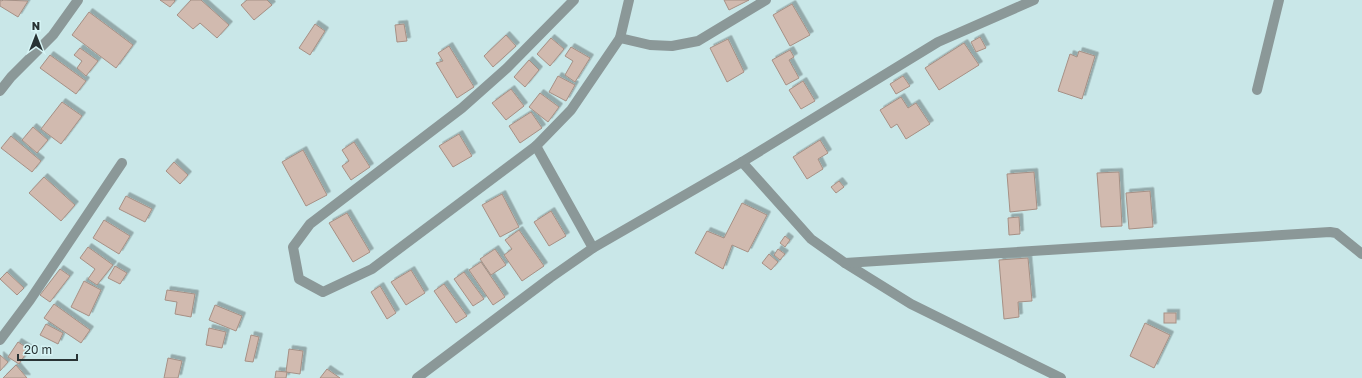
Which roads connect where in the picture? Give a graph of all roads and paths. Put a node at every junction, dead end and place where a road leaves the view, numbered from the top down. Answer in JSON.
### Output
{"nodes":[{"id":1,"x":78,"y":0,"type":"edge"},
{"id":2,"x":574,"y":0,"type":"edge"},
{"id":3,"x":629,"y":0,"type":"edge"},
{"id":4,"x":766,"y":0,"type":"edge"},
{"id":5,"x":1034,"y":0,"type":"edge"},
{"id":6,"x":1279,"y":0,"type":"edge"},
{"id":7,"x":620,"y":38,"type":"junction"},
{"id":8,"x":0,"y":90,"type":"edge"},
{"id":9,"x":1257,"y":90,"type":"dead end"},
{"id":10,"x":536,"y":146,"type":"junction"},
{"id":11,"x":742,"y":162,"type":"junction"},
{"id":12,"x":122,"y":163,"type":"dead end"},
{"id":13,"x":593,"y":248,"type":"junction"},
{"id":14,"x":1362,"y":254,"type":"edge"},
{"id":15,"x":844,"y":263,"type":"junction"},
{"id":16,"x":0,"y":340,"type":"edge"},
{"id":17,"x":416,"y":378,"type":"edge"},
{"id":18,"x":1061,"y":378,"type":"edge"}],
"edges":[{"from":1,"to":8,"type":"street"},
{"from":2,"to":10,"type":"street"},
{"from":3,"to":7,"type":"street"},
{"from":4,"to":7,"type":"street"},
{"from":5,"to":11,"type":"street"},
{"from":6,"to":9,"type":"street"},
{"from":7,"to":10,"type":"street"},
{"from":10,"to":13,"type":"street"},
{"from":11,"to":13,"type":"street"},
{"from":11,"to":15,"type":"street"},
{"from":12,"to":16,"type":"street"},
{"from":13,"to":17,"type":"street"},
{"from":14,"to":15,"type":"street"},
{"from":15,"to":18,"type":"street"}]}
